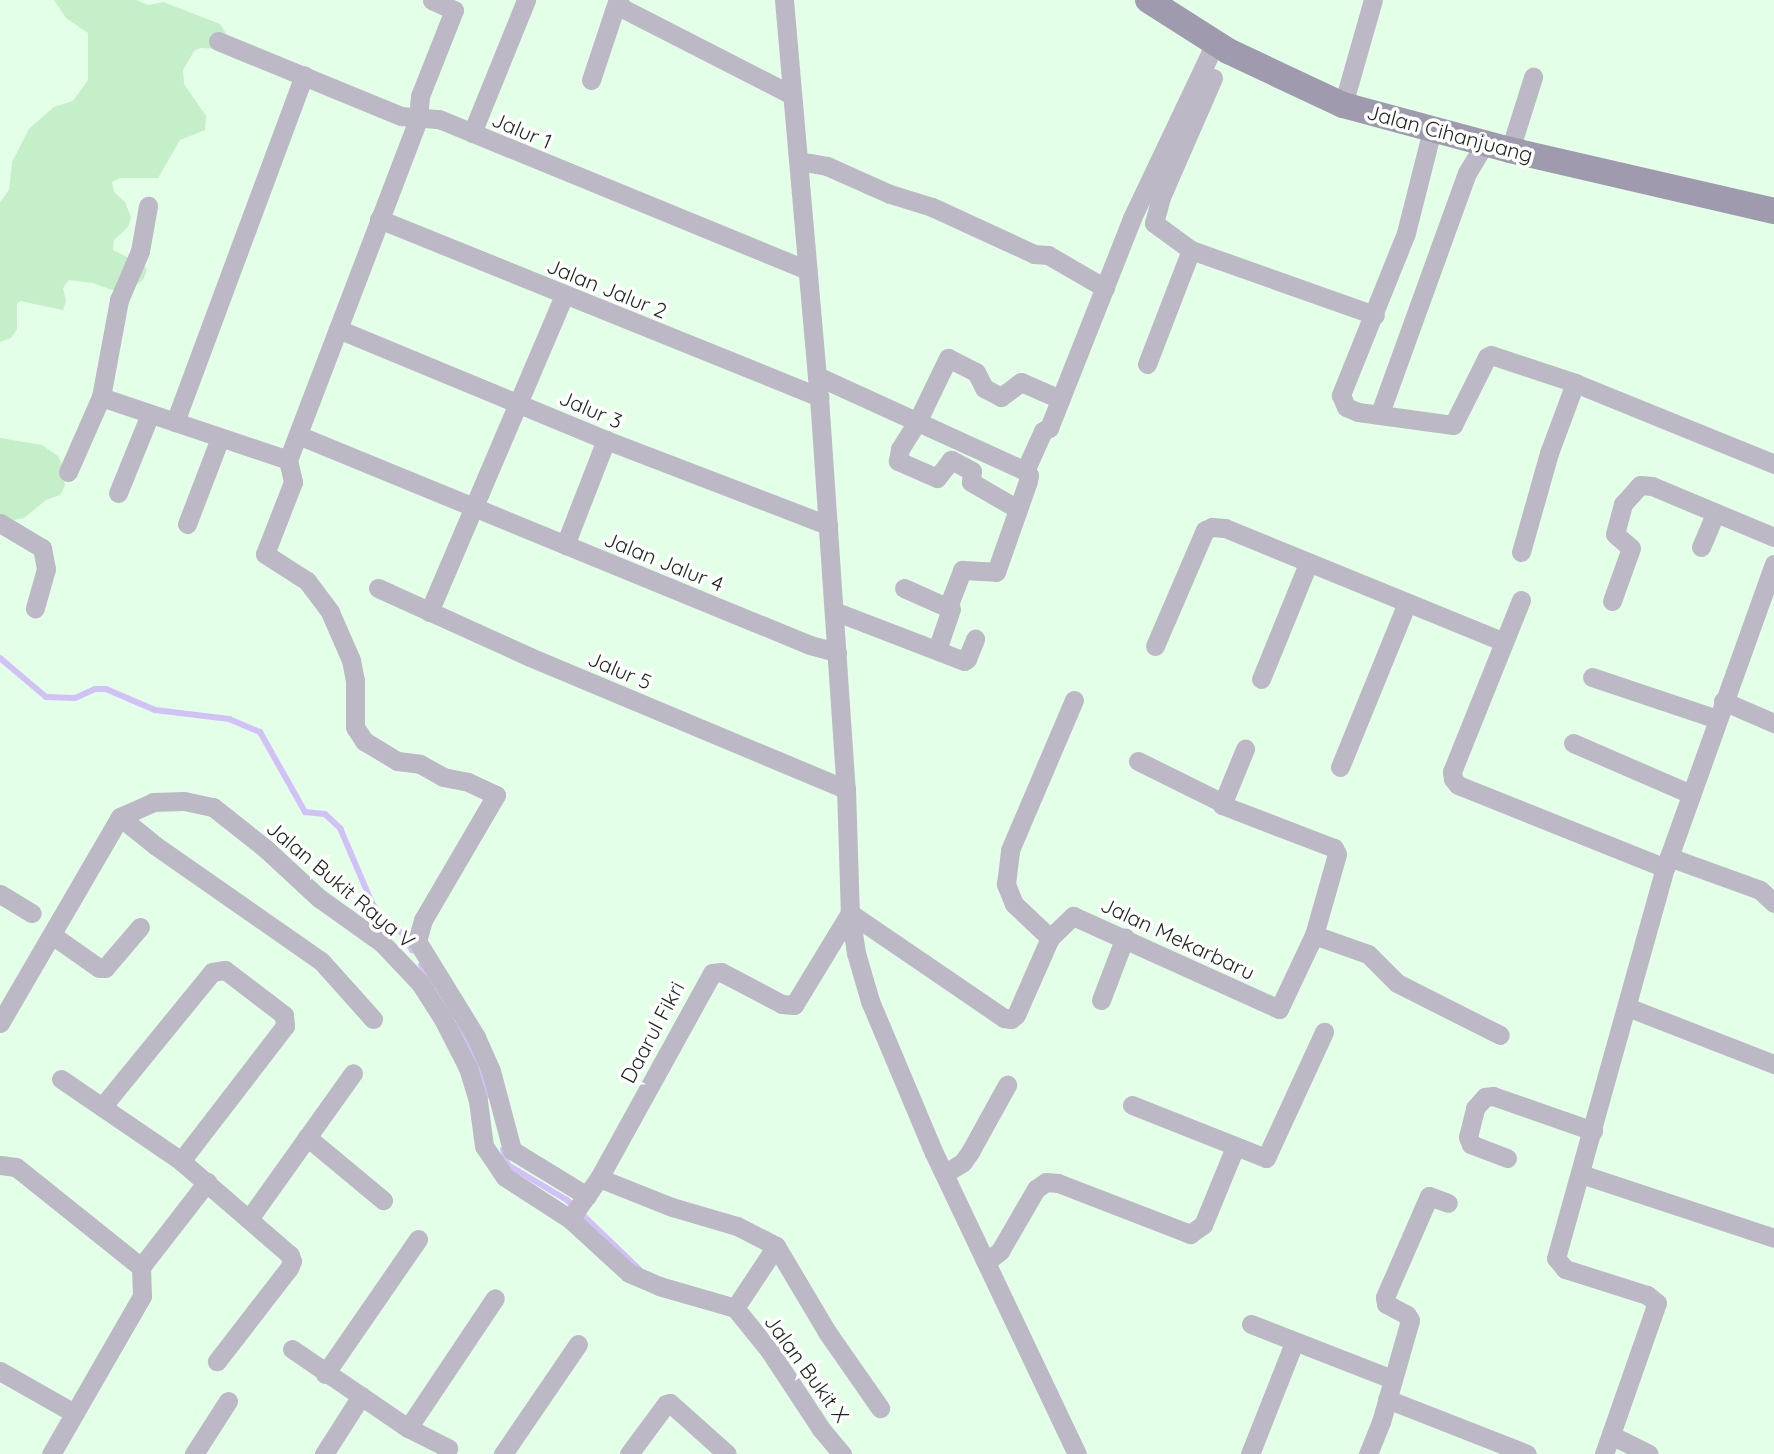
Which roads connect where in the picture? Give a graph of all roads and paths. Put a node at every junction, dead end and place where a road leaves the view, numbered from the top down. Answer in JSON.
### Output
{"nodes":[{"id":1,"x":432,"y":0,"type":"edge"},
{"id":2,"x":526,"y":0,"type":"edge"},
{"id":3,"x":784,"y":0,"type":"edge"},
{"id":4,"x":1148,"y":0,"type":"edge"},
{"id":5,"x":1373,"y":0,"type":"edge"},
{"id":6,"x":617,"y":1,"type":"edge"},
{"id":7,"x":218,"y":41,"type":"dead end"},
{"id":8,"x":1222,"y":47,"type":"junction"},
{"id":9,"x":304,"y":75,"type":"junction"},
{"id":10,"x":1533,"y":77,"type":"dead end"},
{"id":11,"x":591,"y":80,"type":"dead end"},
{"id":12,"x":793,"y":95,"type":"junction"},
{"id":13,"x":1343,"y":105,"type":"junction"},
{"id":14,"x":418,"y":120,"type":"junction"},
{"id":15,"x":1432,"y":130,"type":"junction"},
{"id":16,"x":472,"y":133,"type":"junction"},
{"id":17,"x":1485,"y":143,"type":"junction"},
{"id":18,"x":1510,"y":150,"type":"junction"},
{"id":19,"x":799,"y":161,"type":"junction"},
{"id":20,"x":148,"y":206,"type":"dead end"},
{"id":21,"x":1774,"y":211,"type":"edge"},
{"id":22,"x":379,"y":219,"type":"junction"},
{"id":23,"x":1191,"y":250,"type":"junction"},
{"id":24,"x":807,"y":270,"type":"junction"},
{"id":25,"x":1105,"y":288,"type":"junction"},
{"id":26,"x":564,"y":296,"type":"junction"},
{"id":27,"x":1375,"y":315,"type":"junction"},
{"id":28,"x":338,"y":329,"type":"junction"},
{"id":29,"x":1147,"y":364,"type":"dead end"},
{"id":30,"x":817,"y":376,"type":"junction"},
{"id":31,"x":1576,"y":383,"type":"junction"},
{"id":32,"x":102,"y":397,"type":"junction"},
{"id":33,"x":819,"y":397,"type":"junction"},
{"id":34,"x":1060,"y":400,"type":"junction"},
{"id":35,"x":519,"y":404,"type":"junction"},
{"id":36,"x":1380,"y":413,"type":"junction"},
{"id":37,"x":150,"y":414,"type":"junction"},
{"id":38,"x":918,"y":420,"type":"junction"},
{"id":39,"x":175,"y":422,"type":"junction"},
{"id":40,"x":298,"y":436,"type":"junction"},
{"id":41,"x":220,"y":438,"type":"junction"},
{"id":42,"x":606,"y":440,"type":"junction"},
{"id":43,"x":288,"y":460,"type":"junction"},
{"id":44,"x":1774,"y":464,"type":"edge"},
{"id":45,"x":1025,"y":471,"type":"junction"},
{"id":46,"x":68,"y":472,"type":"dead end"},
{"id":47,"x":118,"y":493,"type":"dead end"},
{"id":48,"x":1016,"y":508,"type":"junction"},
{"id":49,"x":475,"y":509,"type":"junction"},
{"id":50,"x":1715,"y":514,"type":"junction"},
{"id":51,"x":0,"y":523,"type":"edge"},
{"id":52,"x":187,"y":524,"type":"dead end"},
{"id":53,"x":828,"y":525,"type":"junction"},
{"id":54,"x":1774,"y":537,"type":"edge"},
{"id":55,"x":565,"y":545,"type":"junction"},
{"id":56,"x":1701,"y":547,"type":"dead end"},
{"id":57,"x":1521,"y":552,"type":"dead end"},
{"id":58,"x":1308,"y":564,"type":"junction"},
{"id":59,"x":1774,"y":564,"type":"edge"},
{"id":60,"x":904,"y":587,"type":"dead end"},
{"id":61,"x":378,"y":588,"type":"dead end"},
{"id":62,"x":1769,"y":593,"type":"edge"},
{"id":63,"x":1521,"y":600,"type":"dead end"},
{"id":64,"x":1612,"y":601,"type":"dead end"},
{"id":65,"x":1407,"y":603,"type":"junction"},
{"id":66,"x":948,"y":607,"type":"junction"},
{"id":67,"x":35,"y":608,"type":"dead end"},
{"id":68,"x":834,"y":611,"type":"junction"},
{"id":69,"x":429,"y":612,"type":"junction"},
{"id":70,"x":975,"y":639,"type":"dead end"},
{"id":71,"x":1504,"y":642,"type":"junction"},
{"id":72,"x":1155,"y":646,"type":"dead end"},
{"id":73,"x":937,"y":650,"type":"junction"},
{"id":74,"x":837,"y":652,"type":"junction"},
{"id":75,"x":1592,"y":677,"type":"dead end"},
{"id":76,"x":1261,"y":679,"type":"dead end"},
{"id":77,"x":1074,"y":700,"type":"dead end"},
{"id":78,"x":1720,"y":710,"type":"junction"},
{"id":79,"x":1774,"y":723,"type":"edge"},
{"id":80,"x":1573,"y":743,"type":"dead end"},
{"id":81,"x":1245,"y":749,"type":"dead end"},
{"id":82,"x":1139,"y":761,"type":"dead end"},
{"id":83,"x":1340,"y":767,"type":"dead end"},
{"id":84,"x":846,"y":789,"type":"junction"},
{"id":85,"x":1691,"y":794,"type":"junction"},
{"id":86,"x":1221,"y":802,"type":"junction"},
{"id":87,"x":120,"y":817,"type":"junction"},
{"id":88,"x":1667,"y":862,"type":"junction"},
{"id":89,"x":0,"y":894,"type":"edge"},
{"id":90,"x":1774,"y":903,"type":"edge"},
{"id":91,"x":32,"y":913,"type":"dead end"},
{"id":92,"x":850,"y":913,"type":"junction"},
{"id":93,"x":140,"y":927,"type":"dead end"},
{"id":94,"x":52,"y":935,"type":"junction"},
{"id":95,"x":1314,"y":935,"type":"junction"},
{"id":96,"x":1125,"y":937,"type":"junction"},
{"id":97,"x":1050,"y":938,"type":"junction"},
{"id":98,"x":1101,"y":1000,"type":"dead end"},
{"id":99,"x":1627,"y":1007,"type":"junction"},
{"id":100,"x":373,"y":1019,"type":"dead end"},
{"id":101,"x":0,"y":1023,"type":"edge"},
{"id":102,"x":1324,"y":1032,"type":"dead end"},
{"id":103,"x":1500,"y":1035,"type":"dead end"},
{"id":104,"x":1774,"y":1064,"type":"edge"},
{"id":105,"x":353,"y":1073,"type":"dead end"},
{"id":106,"x":61,"y":1079,"type":"dead end"},
{"id":107,"x":1007,"y":1085,"type":"dead end"},
{"id":108,"x":1132,"y":1105,"type":"dead end"},
{"id":109,"x":102,"y":1107,"type":"junction"},
{"id":110,"x":1592,"y":1131,"type":"junction"},
{"id":111,"x":307,"y":1137,"type":"junction"},
{"id":112,"x":1235,"y":1147,"type":"junction"},
{"id":113,"x":1507,"y":1158,"type":"dead end"},
{"id":114,"x":181,"y":1161,"type":"junction"},
{"id":115,"x":0,"y":1165,"type":"edge"},
{"id":116,"x":943,"y":1174,"type":"junction"},
{"id":117,"x":1581,"y":1174,"type":"junction"},
{"id":118,"x":599,"y":1178,"type":"junction"},
{"id":119,"x":207,"y":1182,"type":"junction"},
{"id":120,"x":383,"y":1200,"type":"dead end"},
{"id":121,"x":1448,"y":1203,"type":"dead end"},
{"id":122,"x":579,"y":1208,"type":"junction"},
{"id":123,"x":249,"y":1219,"type":"junction"},
{"id":124,"x":1774,"y":1238,"type":"edge"},
{"id":125,"x":418,"y":1239,"type":"dead end"},
{"id":126,"x":776,"y":1246,"type":"junction"},
{"id":127,"x":986,"y":1262,"type":"junction"},
{"id":128,"x":141,"y":1267,"type":"junction"},
{"id":129,"x":495,"y":1298,"type":"dead end"},
{"id":130,"x":741,"y":1298,"type":"junction"},
{"id":131,"x":1251,"y":1324,"type":"dead end"},
{"id":132,"x":1294,"y":1343,"type":"junction"},
{"id":133,"x":578,"y":1344,"type":"dead end"},
{"id":134,"x":292,"y":1349,"type":"dead end"},
{"id":135,"x":216,"y":1361,"type":"dead end"},
{"id":136,"x":0,"y":1371,"type":"edge"},
{"id":137,"x":325,"y":1374,"type":"junction"},
{"id":138,"x":1392,"y":1379,"type":"junction"},
{"id":139,"x":361,"y":1396,"type":"junction"},
{"id":140,"x":1387,"y":1399,"type":"junction"},
{"id":141,"x":228,"y":1401,"type":"dead end"},
{"id":142,"x":880,"y":1408,"type":"dead end"},
{"id":143,"x":74,"y":1413,"type":"junction"},
{"id":144,"x":408,"y":1428,"type":"junction"},
{"id":145,"x":1611,"y":1435,"type":"junction"},
{"id":146,"x":448,"y":1448,"type":"dead end"},
{"id":147,"x":51,"y":1454,"type":"edge"},
{"id":148,"x":194,"y":1454,"type":"edge"},
{"id":149,"x":324,"y":1454,"type":"edge"},
{"id":150,"x":503,"y":1454,"type":"edge"},
{"id":151,"x":629,"y":1454,"type":"edge"},
{"id":152,"x":727,"y":1454,"type":"edge"},
{"id":153,"x":842,"y":1454,"type":"edge"},
{"id":154,"x":1077,"y":1454,"type":"edge"},
{"id":155,"x":1250,"y":1454,"type":"edge"},
{"id":156,"x":1367,"y":1454,"type":"edge"},
{"id":157,"x":1527,"y":1454,"type":"edge"},
{"id":158,"x":1604,"y":1454,"type":"edge"},
{"id":159,"x":1649,"y":1454,"type":"edge"}],
"edges":[{"from":1,"to":14,"type":"street"},
{"from":2,"to":16,"type":"street"},
{"from":3,"to":12,"type":"street"},
{"from":4,"to":8,"type":"main road","name":"Jalan Cihanjuang"},
{"from":5,"to":13,"type":"street"},
{"from":6,"to":11,"type":"street"},
{"from":6,"to":12,"type":"street"},
{"from":7,"to":9,"type":"street","name":"Jalur 1"},
{"from":8,"to":13,"type":"main road","name":"Jalan Cihanjuang"},
{"from":8,"to":23,"type":"street"},
{"from":8,"to":25,"type":"street"},
{"from":9,"to":14,"type":"street","name":"Jalur 1"},
{"from":9,"to":39,"type":"street"},
{"from":10,"to":18,"type":"street"},
{"from":12,"to":19,"type":"street"},
{"from":13,"to":15,"type":"main road","name":"Jalan Cihanjuang"},
{"from":14,"to":16,"type":"street","name":"Jalur 1"},
{"from":14,"to":22,"type":"street"},
{"from":15,"to":17,"type":"main road","name":"Jalan Cihanjuang"},
{"from":15,"to":27,"type":"street"},
{"from":16,"to":24,"type":"street","name":"Jalur 1"},
{"from":17,"to":18,"type":"main road","name":"Jalan Cihanjuang"},
{"from":17,"to":36,"type":"street"},
{"from":18,"to":21,"type":"main road","name":"Jalan Cihanjuang"},
{"from":19,"to":24,"type":"street"},
{"from":19,"to":25,"type":"street"},
{"from":20,"to":32,"type":"street"},
{"from":22,"to":26,"type":"street","name":"Jalan Jalur 2"},
{"from":22,"to":28,"type":"street"},
{"from":23,"to":27,"type":"street"},
{"from":23,"to":29,"type":"street"},
{"from":24,"to":30,"type":"street"},
{"from":25,"to":34,"type":"street"},
{"from":26,"to":33,"type":"street","name":"Jalan Jalur 2"},
{"from":26,"to":35,"type":"street"},
{"from":27,"to":36,"type":"street"},
{"from":28,"to":35,"type":"street","name":"Jalur 3"},
{"from":28,"to":40,"type":"street"},
{"from":30,"to":33,"type":"street"},
{"from":30,"to":38,"type":"street"},
{"from":31,"to":36,"type":"street"},
{"from":31,"to":44,"type":"street"},
{"from":31,"to":57,"type":"street"},
{"from":32,"to":37,"type":"street"},
{"from":32,"to":46,"type":"street"},
{"from":33,"to":53,"type":"street"},
{"from":34,"to":38,"type":"street"},
{"from":34,"to":45,"type":"street"},
{"from":35,"to":42,"type":"street","name":"Jalur 3"},
{"from":35,"to":49,"type":"street"},
{"from":37,"to":39,"type":"street"},
{"from":37,"to":47,"type":"street"},
{"from":38,"to":45,"type":"street"},
{"from":38,"to":48,"type":"street"},
{"from":39,"to":41,"type":"street"},
{"from":40,"to":43,"type":"street"},
{"from":40,"to":49,"type":"street","name":"Jalan Jalur 4"},
{"from":41,"to":43,"type":"street"},
{"from":41,"to":52,"type":"street"},
{"from":42,"to":53,"type":"street","name":"Jalur 3"},
{"from":42,"to":55,"type":"street"},
{"from":43,"to":122,"type":"street"},
{"from":45,"to":48,"type":"street"},
{"from":48,"to":66,"type":"street"},
{"from":49,"to":55,"type":"street","name":"Jalan Jalur 4"},
{"from":49,"to":69,"type":"street"},
{"from":50,"to":54,"type":"street"},
{"from":50,"to":56,"type":"street"},
{"from":50,"to":64,"type":"street"},
{"from":51,"to":67,"type":"street"},
{"from":53,"to":68,"type":"street"},
{"from":55,"to":74,"type":"street","name":"Jalan Jalur 4"},
{"from":58,"to":65,"type":"street"},
{"from":58,"to":72,"type":"street"},
{"from":58,"to":76,"type":"street"},
{"from":59,"to":62,"type":"street"},
{"from":60,"to":66,"type":"street"},
{"from":61,"to":69,"type":"street","name":"Jalur 5"},
{"from":62,"to":78,"type":"street"},
{"from":63,"to":71,"type":"street"},
{"from":65,"to":71,"type":"street"},
{"from":65,"to":83,"type":"street"},
{"from":66,"to":73,"type":"street"},
{"from":68,"to":73,"type":"street"},
{"from":68,"to":74,"type":"street"},
{"from":69,"to":84,"type":"street","name":"Jalur 5"},
{"from":70,"to":73,"type":"street"},
{"from":71,"to":88,"type":"street"},
{"from":74,"to":84,"type":"street"},
{"from":75,"to":78,"type":"street"},
{"from":77,"to":97,"type":"street"},
{"from":78,"to":79,"type":"street"},
{"from":78,"to":85,"type":"street"},
{"from":80,"to":85,"type":"street"},
{"from":81,"to":86,"type":"street"},
{"from":82,"to":86,"type":"street"},
{"from":84,"to":92,"type":"street"},
{"from":85,"to":88,"type":"street"},
{"from":86,"to":95,"type":"street","name":"Jalan Mekarbaru"},
{"from":87,"to":94,"type":"street"},
{"from":87,"to":100,"type":"street"},
{"from":87,"to":122,"type":"street","name":"Jalan Bukit Raya V"},
{"from":88,"to":90,"type":"street"},
{"from":88,"to":99,"type":"street"},
{"from":89,"to":91,"type":"street"},
{"from":92,"to":97,"type":"street","name":"Jalan Mekarbaru"},
{"from":92,"to":116,"type":"street"},
{"from":92,"to":118,"type":"street","name":"Daarul Fikri"},
{"from":93,"to":94,"type":"street"},
{"from":94,"to":101,"type":"street"},
{"from":95,"to":96,"type":"street","name":"Jalan Mekarbaru"},
{"from":95,"to":103,"type":"street"},
{"from":96,"to":97,"type":"street","name":"Jalan Mekarbaru"},
{"from":96,"to":98,"type":"street"},
{"from":99,"to":104,"type":"street"},
{"from":99,"to":110,"type":"street"},
{"from":102,"to":112,"type":"street"},
{"from":105,"to":111,"type":"street"},
{"from":106,"to":109,"type":"street"},
{"from":107,"to":116,"type":"street"},
{"from":108,"to":112,"type":"street"},
{"from":109,"to":114,"type":"street"},
{"from":109,"to":114,"type":"street"},
{"from":110,"to":113,"type":"street"},
{"from":110,"to":117,"type":"street"},
{"from":111,"to":120,"type":"street"},
{"from":111,"to":123,"type":"street"},
{"from":112,"to":127,"type":"street"},
{"from":114,"to":119,"type":"street"},
{"from":115,"to":128,"type":"street"},
{"from":116,"to":127,"type":"street"},
{"from":117,"to":124,"type":"street"},
{"from":117,"to":145,"type":"street"},
{"from":118,"to":122,"type":"street"},
{"from":118,"to":126,"type":"street"},
{"from":119,"to":123,"type":"street"},
{"from":119,"to":128,"type":"street"},
{"from":121,"to":138,"type":"street"},
{"from":122,"to":130,"type":"street","name":"Jalan Bukit Raya V"},
{"from":123,"to":135,"type":"street"},
{"from":125,"to":137,"type":"street"},
{"from":126,"to":130,"type":"street"},
{"from":126,"to":142,"type":"street"},
{"from":127,"to":154,"type":"street"},
{"from":128,"to":143,"type":"street"},
{"from":129,"to":144,"type":"street"},
{"from":130,"to":153,"type":"street","name":"Jalan Bukit X"},
{"from":131,"to":132,"type":"street"},
{"from":132,"to":138,"type":"street"},
{"from":132,"to":155,"type":"street"},
{"from":133,"to":150,"type":"street"},
{"from":134,"to":137,"type":"street"},
{"from":136,"to":143,"type":"street"},
{"from":137,"to":139,"type":"street"},
{"from":138,"to":140,"type":"street"},
{"from":139,"to":144,"type":"street"},
{"from":139,"to":149,"type":"street"},
{"from":140,"to":156,"type":"street"},
{"from":140,"to":157,"type":"street"},
{"from":141,"to":148,"type":"street"},
{"from":143,"to":147,"type":"street"},
{"from":144,"to":146,"type":"street"},
{"from":145,"to":158,"type":"street"},
{"from":145,"to":159,"type":"street"},
{"from":151,"to":152,"type":"street"}]}
